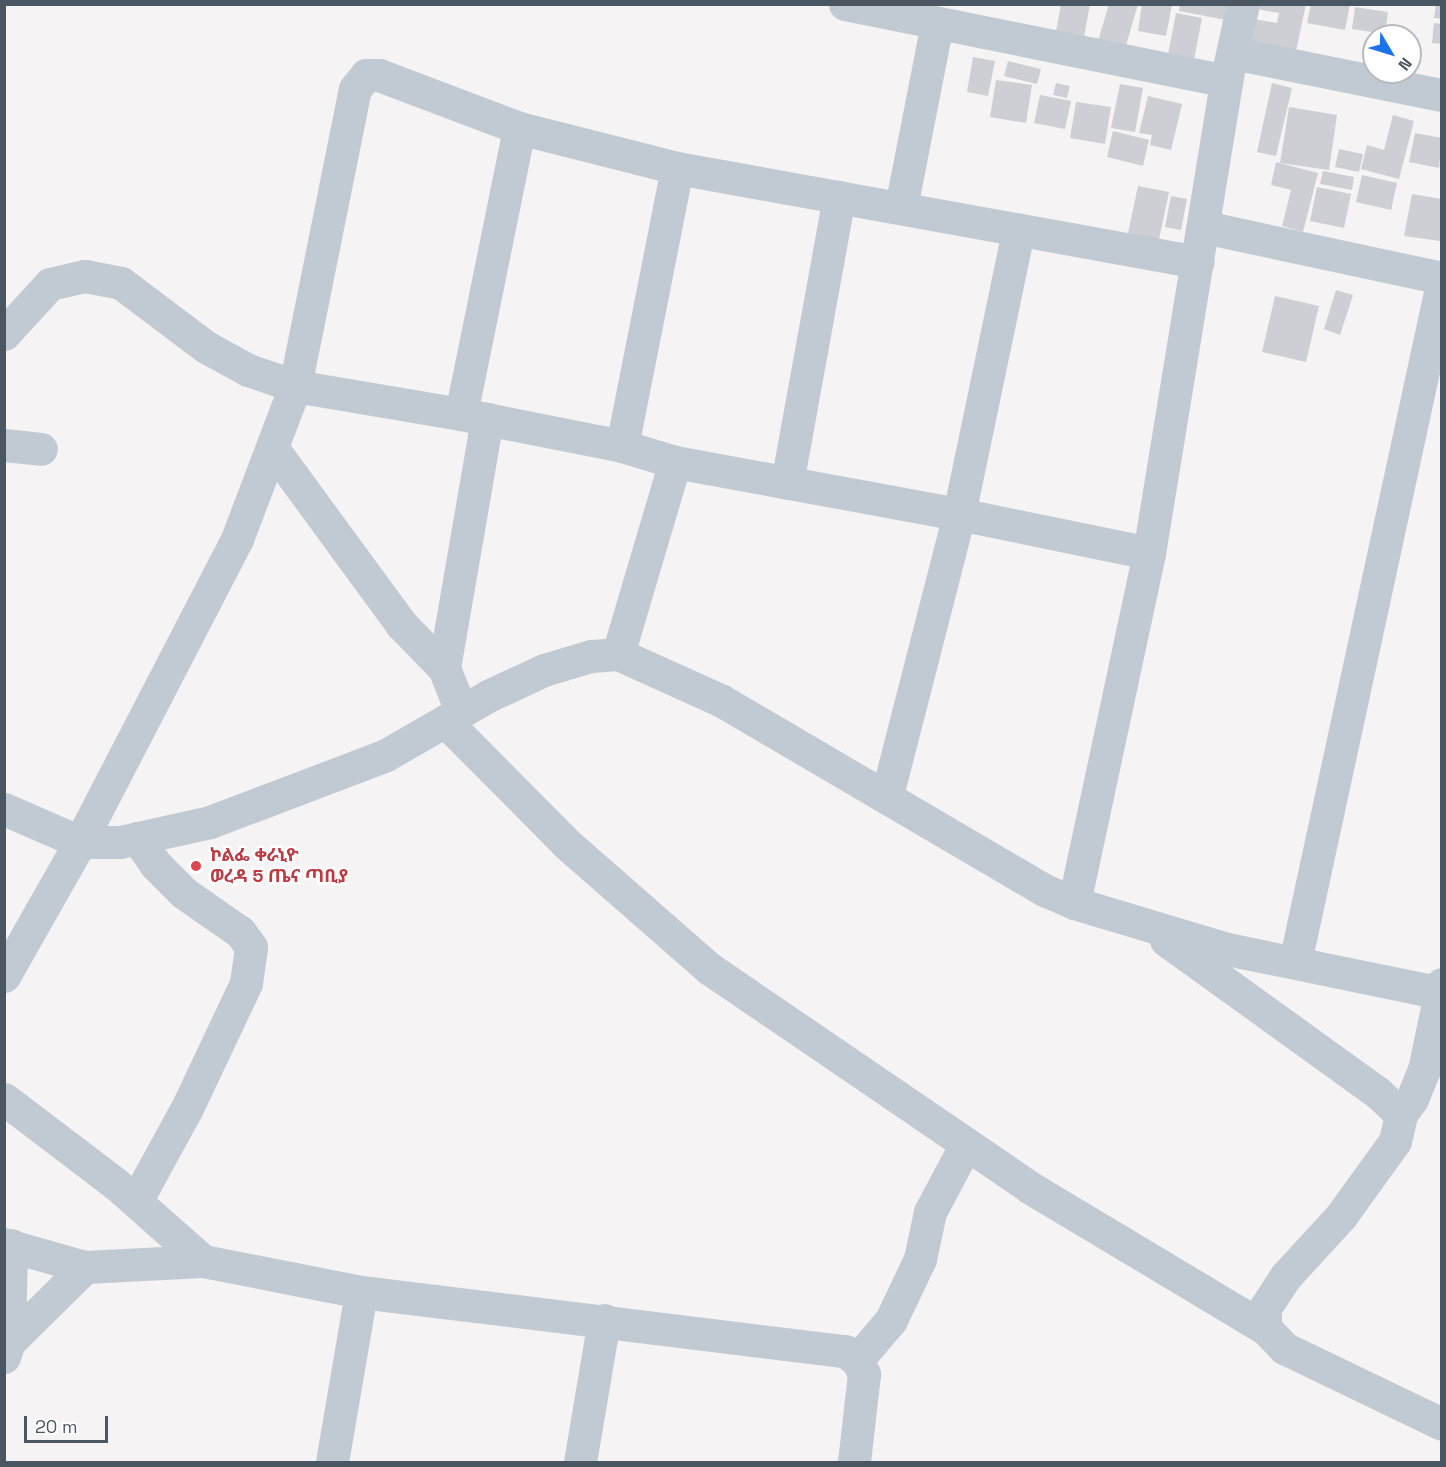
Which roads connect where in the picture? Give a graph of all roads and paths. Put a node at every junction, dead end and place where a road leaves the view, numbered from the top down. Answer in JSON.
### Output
{"nodes":[{"id":1,"x":845,"y":4,"type":"edge"},
{"id":2,"x":1243,"y":4,"type":"edge"},
{"id":3,"x":937,"y":24,"type":"junction"},
{"id":4,"x":1230,"y":67,"type":"junction"},
{"id":5,"x":1442,"y":95,"type":"edge"},
{"id":6,"x":519,"y":128,"type":"junction"},
{"id":7,"x":677,"y":168,"type":"junction"},
{"id":8,"x":839,"y":197,"type":"junction"},
{"id":9,"x":901,"y":207,"type":"junction"},
{"id":10,"x":1204,"y":227,"type":"junction"},
{"id":11,"x":1018,"y":231,"type":"junction"},
{"id":12,"x":1198,"y":262,"type":"junction"},
{"id":13,"x":1442,"y":278,"type":"edge"},
{"id":14,"x":1442,"y":283,"type":"edge"},
{"id":15,"x":4,"y":334,"type":"edge"},
{"id":16,"x":295,"y":386,"type":"junction"},
{"id":17,"x":474,"y":416,"type":"junction"},
{"id":18,"x":4,"y":445,"type":"edge"},
{"id":19,"x":622,"y":447,"type":"junction"},
{"id":20,"x":41,"y":449,"type":"dead end"},
{"id":21,"x":273,"y":449,"type":"junction"},
{"id":22,"x":675,"y":462,"type":"junction"},
{"id":23,"x":787,"y":483,"type":"junction"},
{"id":24,"x":959,"y":514,"type":"junction"},
{"id":25,"x":1149,"y":554,"type":"junction"},
{"id":26,"x":618,"y":654,"type":"junction"},
{"id":27,"x":444,"y":668,"type":"junction"},
{"id":28,"x":453,"y":716,"type":"junction"},
{"id":29,"x":887,"y":795,"type":"junction"},
{"id":30,"x":4,"y":809,"type":"edge"},
{"id":31,"x":137,"y":838,"type":"junction"},
{"id":32,"x":80,"y":842,"type":"junction"},
{"id":33,"x":1074,"y":903,"type":"junction"},
{"id":34,"x":1148,"y":927,"type":"junction"},
{"id":35,"x":1295,"y":962,"type":"junction"},
{"id":36,"x":4,"y":976,"type":"edge"},
{"id":37,"x":1441,"y":990,"type":"edge"},
{"id":38,"x":4,"y":1099,"type":"edge"},
{"id":39,"x":1401,"y":1114,"type":"junction"},
{"id":40,"x":966,"y":1144,"type":"junction"},
{"id":41,"x":136,"y":1201,"type":"junction"},
{"id":42,"x":8,"y":1245,"type":"edge"},
{"id":43,"x":203,"y":1261,"type":"junction"},
{"id":44,"x":86,"y":1267,"type":"junction"},
{"id":45,"x":361,"y":1292,"type":"junction"},
{"id":46,"x":604,"y":1320,"type":"junction"},
{"id":47,"x":1265,"y":1328,"type":"junction"},
{"id":48,"x":7,"y":1350,"type":"edge"},
{"id":49,"x":857,"y":1360,"type":"junction"},
{"id":50,"x":1442,"y":1424,"type":"edge"},
{"id":51,"x":332,"y":1462,"type":"edge"},
{"id":52,"x":580,"y":1462,"type":"edge"},
{"id":53,"x":854,"y":1462,"type":"edge"}],
"edges":[{"from":1,"to":3,"type":"street"},
{"from":2,"to":4,"type":"street"},
{"from":3,"to":4,"type":"street"},
{"from":3,"to":9,"type":"street"},
{"from":4,"to":5,"type":"street"},
{"from":4,"to":10,"type":"street"},
{"from":6,"to":7,"type":"street"},
{"from":6,"to":16,"type":"street"},
{"from":6,"to":17,"type":"street"},
{"from":7,"to":8,"type":"street"},
{"from":7,"to":19,"type":"street"},
{"from":8,"to":9,"type":"street"},
{"from":8,"to":23,"type":"street"},
{"from":9,"to":11,"type":"street"},
{"from":10,"to":12,"type":"street"},
{"from":10,"to":13,"type":"street"},
{"from":11,"to":12,"type":"street"},
{"from":11,"to":24,"type":"street"},
{"from":12,"to":25,"type":"street"},
{"from":14,"to":35,"type":"street"},
{"from":15,"to":16,"type":"street"},
{"from":16,"to":17,"type":"street"},
{"from":16,"to":21,"type":"street"},
{"from":17,"to":19,"type":"street"},
{"from":17,"to":27,"type":"street"},
{"from":18,"to":20,"type":"street"},
{"from":19,"to":22,"type":"street"},
{"from":21,"to":27,"type":"street"},
{"from":21,"to":32,"type":"street"},
{"from":22,"to":23,"type":"street"},
{"from":22,"to":26,"type":"street"},
{"from":23,"to":24,"type":"street"},
{"from":24,"to":25,"type":"street"},
{"from":24,"to":29,"type":"street"},
{"from":25,"to":33,"type":"street"},
{"from":26,"to":28,"type":"street"},
{"from":26,"to":29,"type":"street"},
{"from":27,"to":28,"type":"street"},
{"from":28,"to":31,"type":"street"},
{"from":28,"to":40,"type":"street"},
{"from":29,"to":33,"type":"street"},
{"from":30,"to":32,"type":"street"},
{"from":31,"to":32,"type":"street"},
{"from":31,"to":41,"type":"street"},
{"from":32,"to":36,"type":"street"},
{"from":33,"to":34,"type":"street"},
{"from":34,"to":35,"type":"street"},
{"from":34,"to":39,"type":"street"},
{"from":35,"to":37,"type":"street"},
{"from":37,"to":39,"type":"street"},
{"from":38,"to":41,"type":"street"},
{"from":39,"to":47,"type":"street"},
{"from":40,"to":47,"type":"street"},
{"from":40,"to":49,"type":"street"},
{"from":41,"to":43,"type":"street"},
{"from":42,"to":44,"type":"street"},
{"from":42,"to":48,"type":"street"},
{"from":43,"to":44,"type":"street"},
{"from":43,"to":45,"type":"street"},
{"from":44,"to":48,"type":"street"},
{"from":45,"to":46,"type":"street"},
{"from":45,"to":51,"type":"street"},
{"from":46,"to":49,"type":"street"},
{"from":46,"to":52,"type":"street"},
{"from":47,"to":50,"type":"street"},
{"from":49,"to":53,"type":"street"}]}
